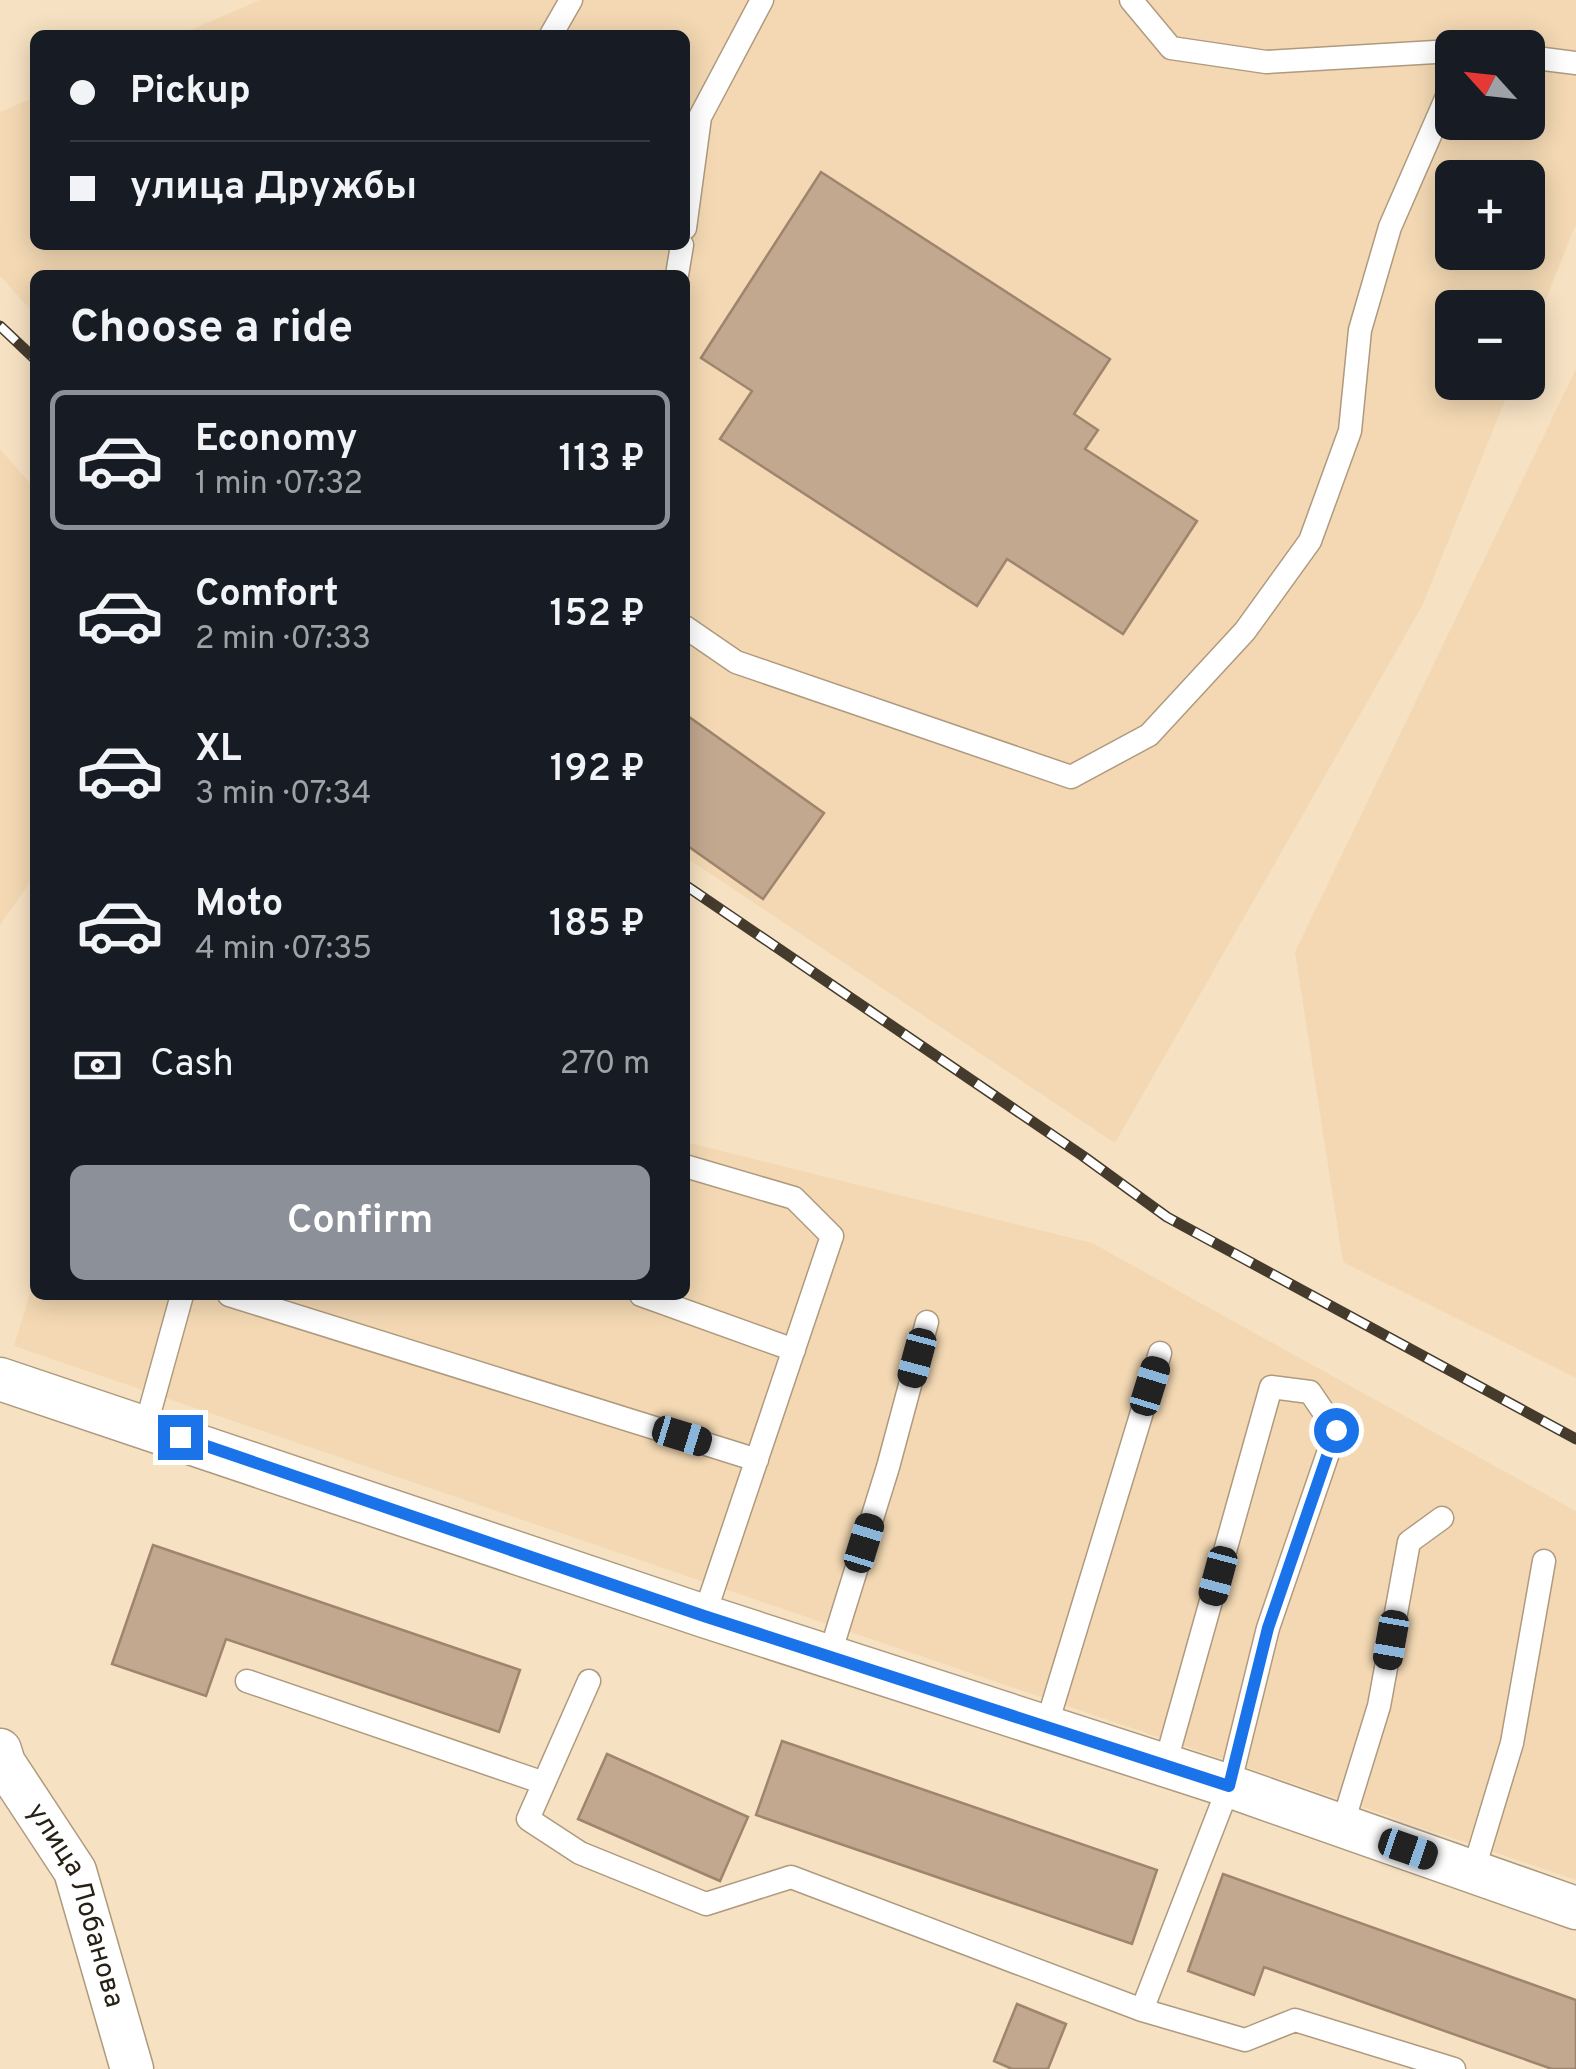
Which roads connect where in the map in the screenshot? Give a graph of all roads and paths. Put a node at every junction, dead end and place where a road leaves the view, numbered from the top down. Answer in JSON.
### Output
{"nodes":[{"id":1,"x":571,"y":0,"type":"edge"},
{"id":2,"x":762,"y":0,"type":"edge"},
{"id":3,"x":1131,"y":0,"type":"edge"},
{"id":4,"x":553,"y":30,"type":"edge"},
{"id":5,"x":1435,"y":52,"type":"edge"},
{"id":6,"x":1545,"y":59,"type":"edge"},
{"id":7,"x":1576,"y":63,"type":"edge"},
{"id":8,"x":1435,"y":125,"type":"edge"},
{"id":9,"x":690,"y":191,"type":"edge"},
{"id":10,"x":690,"y":630,"type":"edge"},
{"id":11,"x":690,"y":1167,"type":"edge"},
{"id":12,"x":181,"y":1300,"type":"edge"},
{"id":13,"x":245,"y":1300,"type":"edge"},
{"id":14,"x":655,"y":1300,"type":"edge"},
{"id":15,"x":927,"y":1322,"type":"dead end"},
{"id":16,"x":794,"y":1350,"type":"junction"},
{"id":17,"x":1160,"y":1353,"type":"dead end"},
{"id":18,"x":0,"y":1379,"type":"edge"},
{"id":19,"x":146,"y":1425,"type":"junction"},
{"id":20,"x":757,"y":1460,"type":"junction"},
{"id":21,"x":1442,"y":1518,"type":"dead end"},
{"id":22,"x":1544,"y":1561,"type":"dead end"},
{"id":23,"x":704,"y":1616,"type":"junction"},
{"id":24,"x":829,"y":1657,"type":"junction"},
{"id":25,"x":247,"y":1681,"type":"dead end"},
{"id":26,"x":589,"y":1681,"type":"dead end"},
{"id":27,"x":1046,"y":1727,"type":"junction"},
{"id":28,"x":1,"y":1760,"type":"edge"},
{"id":29,"x":1166,"y":1766,"type":"junction"},
{"id":30,"x":544,"y":1783,"type":"junction"},
{"id":31,"x":1229,"y":1786,"type":"junction"},
{"id":32,"x":1342,"y":1826,"type":"junction"},
{"id":33,"x":1472,"y":1872,"type":"junction"},
{"id":34,"x":1576,"y":1908,"type":"edge"},
{"id":35,"x":1142,"y":2010,"type":"junction"},
{"id":36,"x":132,"y":2069,"type":"edge"},
{"id":37,"x":1454,"y":2069,"type":"edge"}],
"edges":[{"from":1,"to":4,"type":"lane"},
{"from":2,"to":9,"type":"lane"},
{"from":3,"to":5,"type":"lane"},
{"from":6,"to":7,"type":"lane"},
{"from":8,"to":10,"type":"lane"},
{"from":11,"to":16,"type":"lane"},
{"from":12,"to":19,"type":"lane"},
{"from":13,"to":20,"type":"lane"},
{"from":14,"to":16,"type":"lane"},
{"from":15,"to":24,"type":"lane"},
{"from":16,"to":20,"type":"lane"},
{"from":17,"to":27,"type":"lane"},
{"from":18,"to":19,"type":"street"},
{"from":19,"to":23,"type":"street"},
{"from":20,"to":23,"type":"lane"},
{"from":21,"to":32,"type":"lane"},
{"from":22,"to":33,"type":"lane"},
{"from":23,"to":24,"type":"street"},
{"from":24,"to":27,"type":"street"},
{"from":25,"to":30,"type":"lane"},
{"from":26,"to":30,"type":"lane"},
{"from":27,"to":29,"type":"street"},
{"from":28,"to":36,"type":"street","name":"улица Лобанова"},
{"from":29,"to":31,"type":"street"},
{"from":29,"to":31,"type":"lane"},
{"from":30,"to":35,"type":"lane"},
{"from":31,"to":32,"type":"street"},
{"from":31,"to":35,"type":"lane"},
{"from":32,"to":33,"type":"street"},
{"from":33,"to":34,"type":"street"},
{"from":35,"to":37,"type":"lane"}]}
